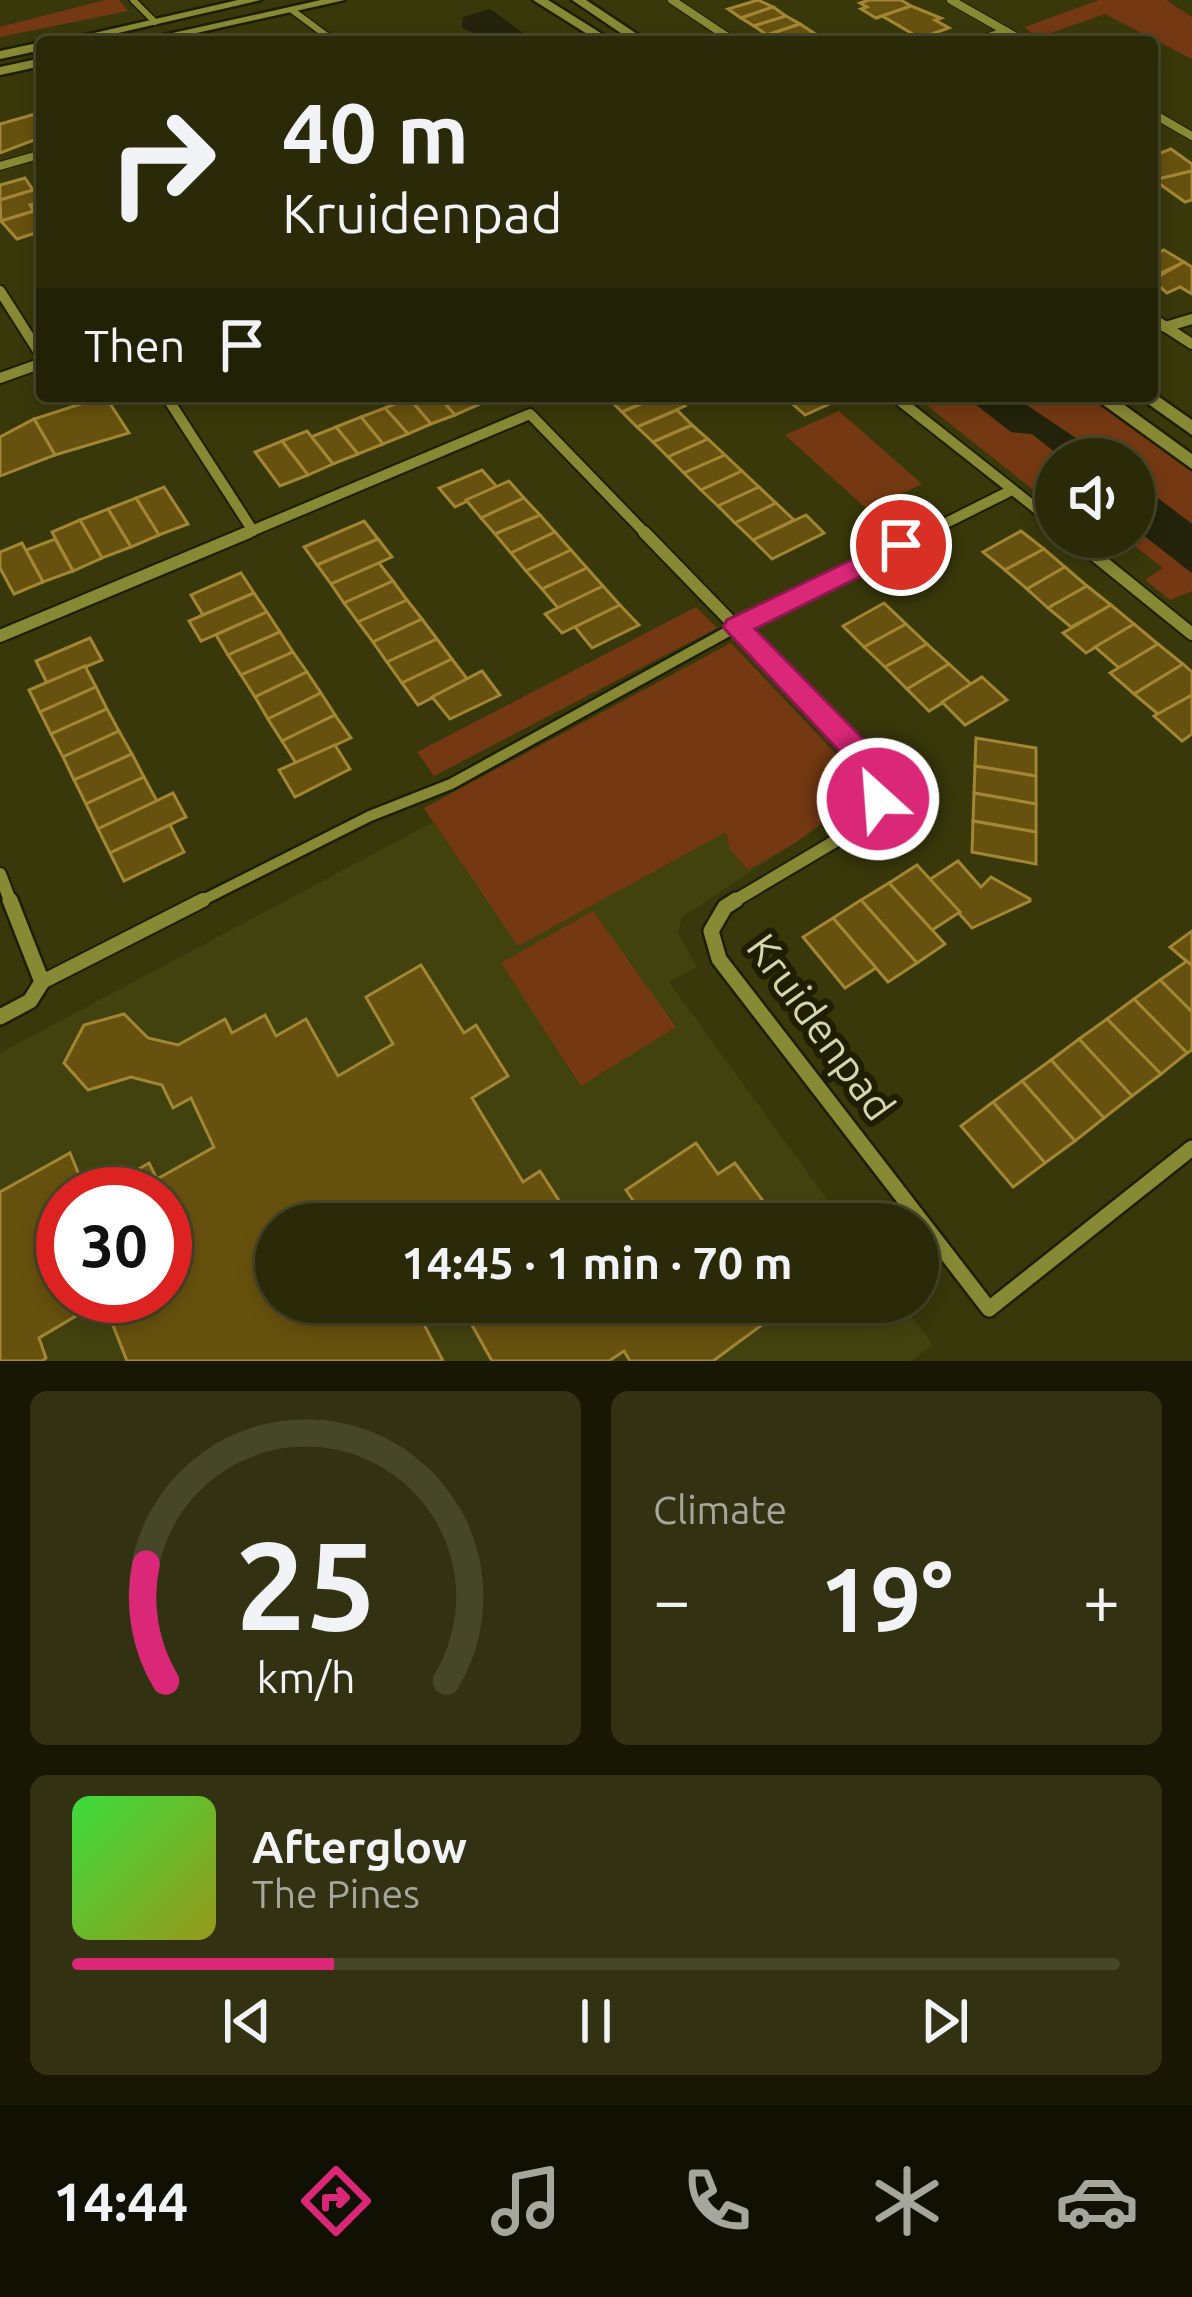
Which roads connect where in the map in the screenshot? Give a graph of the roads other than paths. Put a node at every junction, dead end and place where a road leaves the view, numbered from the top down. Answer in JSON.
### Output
{"nodes":[{"id":1,"x":134,"y":0,"type":"edge"},
{"id":2,"x":255,"y":0,"type":"edge"},
{"id":3,"x":339,"y":0,"type":"edge"},
{"id":4,"x":538,"y":0,"type":"edge"},
{"id":5,"x":578,"y":0,"type":"edge"},
{"id":6,"x":672,"y":0,"type":"edge"},
{"id":7,"x":951,"y":0,"type":"edge"},
{"id":8,"x":292,"y":10,"type":"junction"},
{"id":9,"x":155,"y":22,"type":"junction"},
{"id":10,"x":1006,"y":31,"type":"junction"},
{"id":11,"x":89,"y":36,"type":"edge"},
{"id":12,"x":166,"y":36,"type":"joint"},
{"id":13,"x":327,"y":36,"type":"edge"},
{"id":14,"x":599,"y":36,"type":"edge"},
{"id":15,"x":634,"y":36,"type":"edge"},
{"id":16,"x":726,"y":36,"type":"edge"},
{"id":17,"x":992,"y":36,"type":"edge"},
{"id":18,"x":1015,"y":36,"type":"edge"},
{"id":19,"x":36,"y":47,"type":"edge"},
{"id":20,"x":0,"y":55,"type":"edge"},
{"id":21,"x":36,"y":63,"type":"edge"},
{"id":22,"x":0,"y":71,"type":"edge"},
{"id":23,"x":1158,"y":116,"type":"edge"},
{"id":24,"x":1192,"y":136,"type":"edge"},
{"id":25,"x":36,"y":156,"type":"edge"},
{"id":26,"x":0,"y":166,"type":"edge"},
{"id":27,"x":0,"y":291,"type":"edge"},
{"id":28,"x":1192,"y":319,"type":"edge"},
{"id":29,"x":1158,"y":322,"type":"edge"},
{"id":30,"x":1165,"y":326,"type":"junction"},
{"id":31,"x":1192,"y":344,"type":"edge"},
{"id":32,"x":36,"y":350,"type":"edge"},
{"id":33,"x":36,"y":363,"type":"edge"},
{"id":34,"x":0,"y":378,"type":"edge"},
{"id":35,"x":170,"y":402,"type":"edge"},
{"id":36,"x":902,"y":402,"type":"edge"},
{"id":37,"x":1108,"y":402,"type":"edge"},
{"id":38,"x":1154,"y":402,"type":"edge"},
{"id":39,"x":1192,"y":429,"type":"edge"},
{"id":40,"x":1192,"y":463,"type":"edge"},
{"id":41,"x":1012,"y":490,"type":"junction"},
{"id":42,"x":1035,"y":508,"type":"edge"},
{"id":43,"x":253,"y":531,"type":"junction"},
{"id":44,"x":1098,"y":558,"type":"edge"},
{"id":45,"x":736,"y":627,"type":"junction"},
{"id":46,"x":1192,"y":634,"type":"edge"},
{"id":47,"x":0,"y":636,"type":"edge"},
{"id":48,"x":0,"y":874,"type":"edge"},
{"id":49,"x":42,"y":982,"type":"junction"},
{"id":50,"x":0,"y":1017,"type":"edge"},
{"id":51,"x":1192,"y":1148,"type":"edge"}],
"edges":[{"from":1,"to":9,"type":"lane"},
{"from":2,"to":9,"type":"street"},
{"from":3,"to":8,"type":"street"},
{"from":4,"to":14,"type":"street"},
{"from":5,"to":15,"type":"street"},
{"from":6,"to":16,"type":"street"},
{"from":7,"to":10,"type":"street"},
{"from":8,"to":12,"type":"street"},
{"from":8,"to":13,"type":"lane"},
{"from":9,"to":11,"type":"street"},
{"from":9,"to":12,"type":"street"},
{"from":10,"to":17,"type":"street"},
{"from":10,"to":18,"type":"street"},
{"from":19,"to":20,"type":"street"},
{"from":21,"to":22,"type":"street"},
{"from":23,"to":24,"type":"street"},
{"from":25,"to":26,"type":"street"},
{"from":27,"to":32,"type":"street"},
{"from":28,"to":30,"type":"street"},
{"from":29,"to":30,"type":"street"},
{"from":30,"to":31,"type":"street"},
{"from":33,"to":34,"type":"street"},
{"from":35,"to":43,"type":"street"},
{"from":36,"to":41,"type":"street"},
{"from":37,"to":40,"type":"street"},
{"from":38,"to":39,"type":"street"},
{"from":41,"to":42,"type":"street"},
{"from":41,"to":45,"type":"street"},
{"from":43,"to":45,"type":"street","name":"Kruidenpad"},
{"from":43,"to":47,"type":"street","name":"Kruidenpad"},
{"from":44,"to":46,"type":"street"},
{"from":45,"to":49,"type":"street"},
{"from":45,"to":51,"type":"street","name":"Kruidenpad"},
{"from":48,"to":49,"type":"street"},
{"from":49,"to":50,"type":"street"}]}
